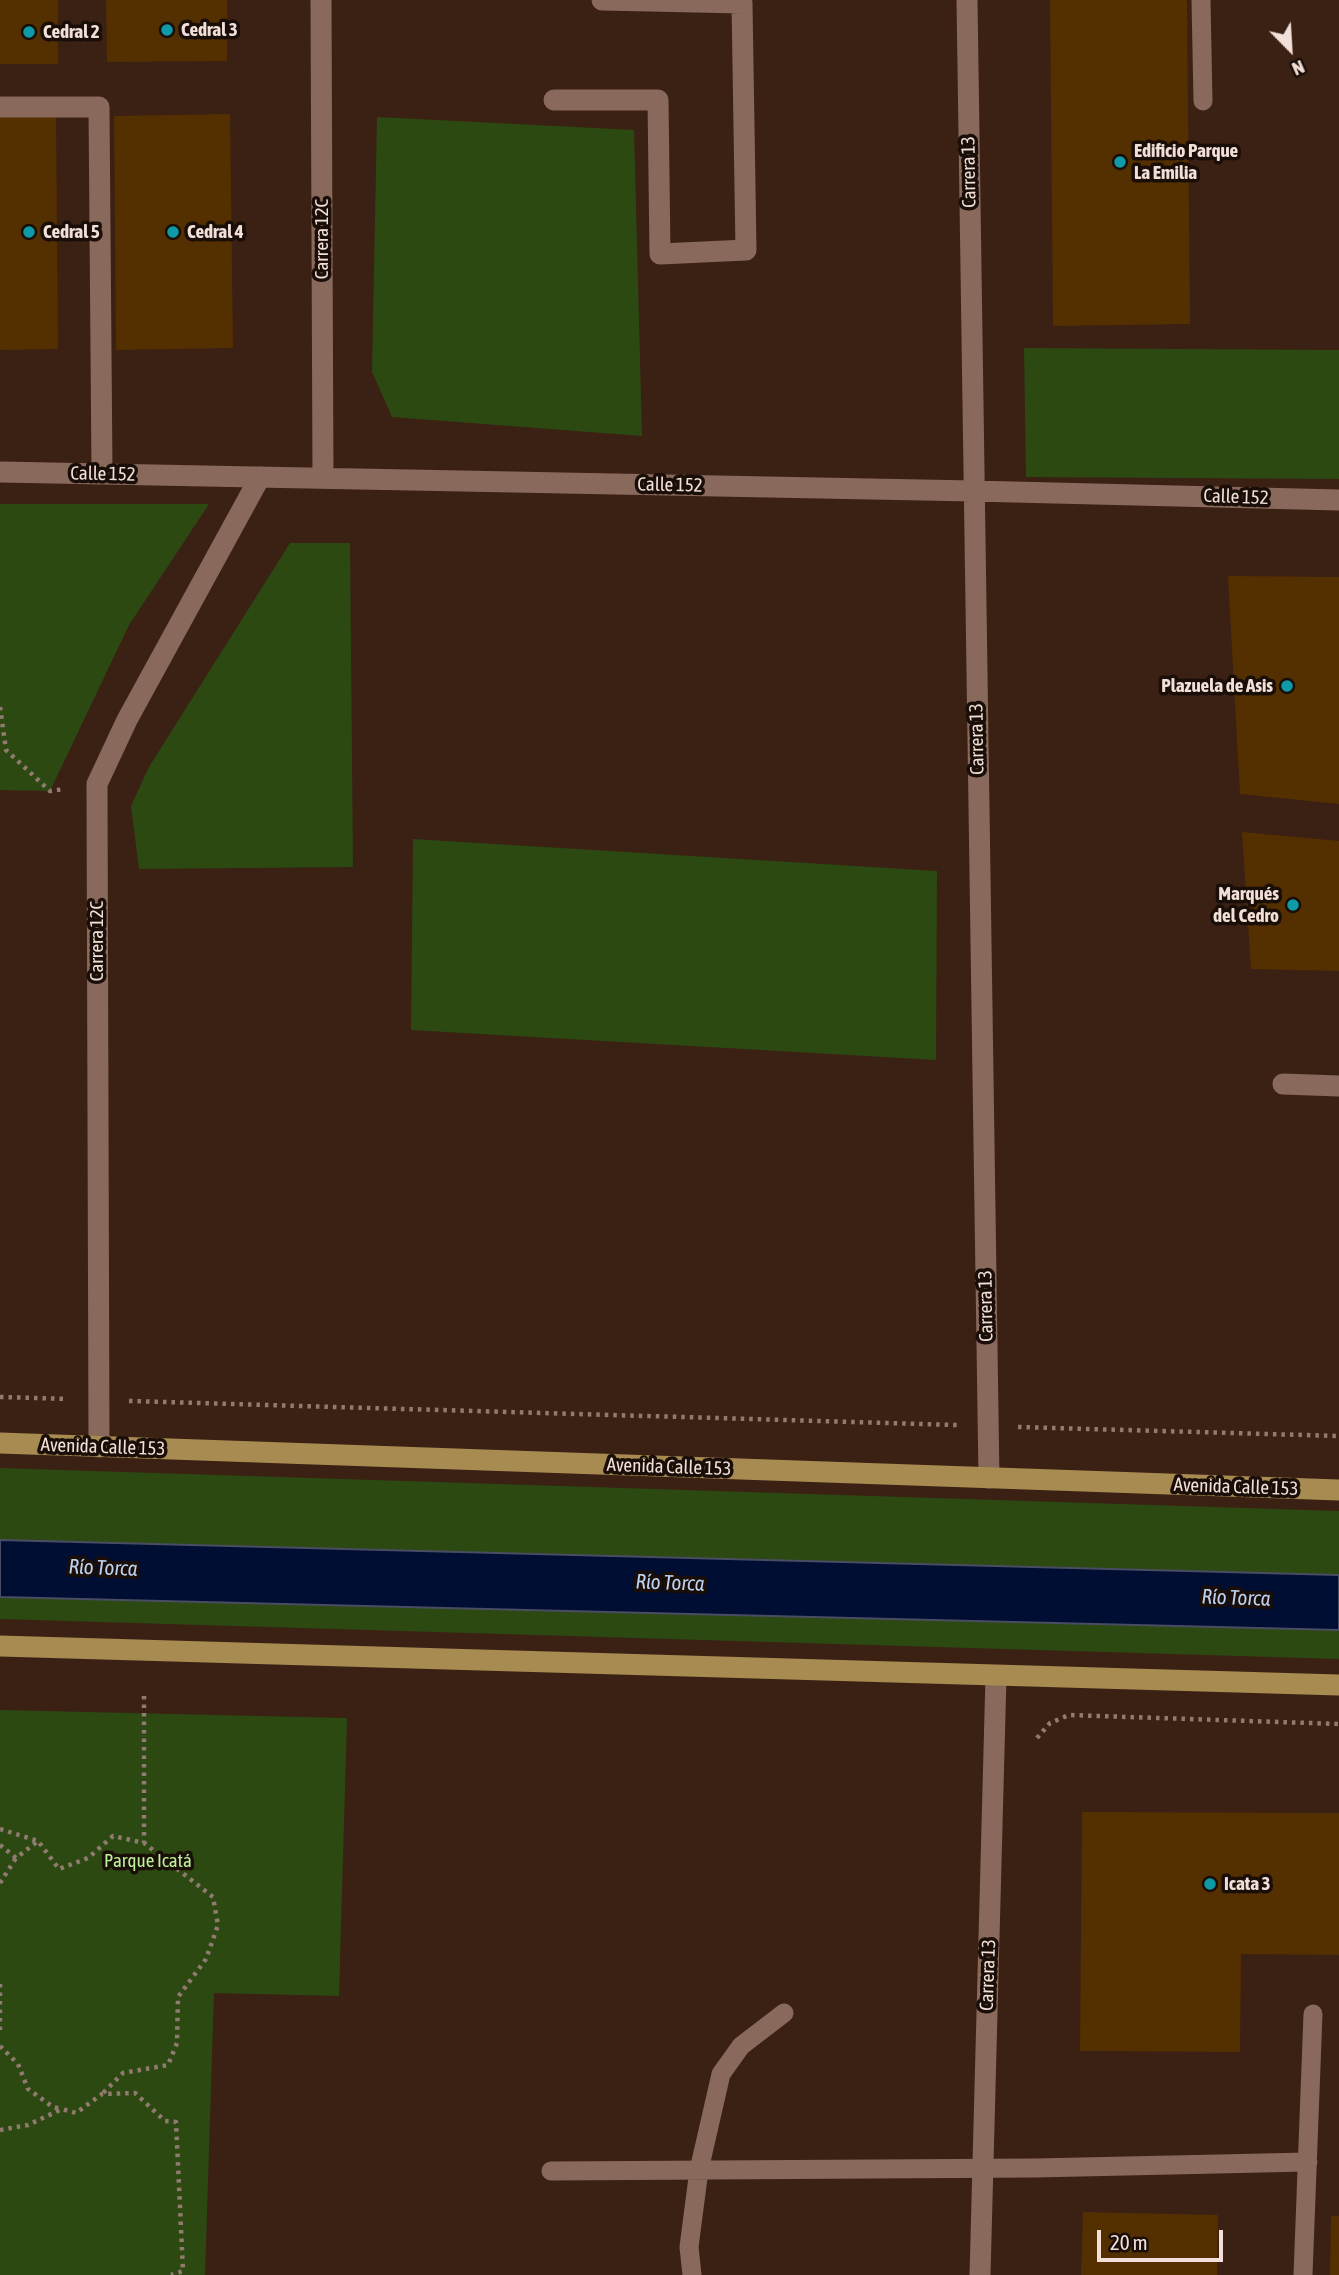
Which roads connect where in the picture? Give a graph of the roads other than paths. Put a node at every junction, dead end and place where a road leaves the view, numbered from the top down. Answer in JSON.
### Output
{"nodes":[{"id":1,"x":321,"y":0,"type":"edge"},
{"id":2,"x":602,"y":0,"type":"edge"},
{"id":3,"x":967,"y":0,"type":"edge"},
{"id":4,"x":1201,"y":0,"type":"edge"},
{"id":5,"x":554,"y":100,"type":"dead end"},
{"id":6,"x":1203,"y":101,"type":"dead end"},
{"id":7,"x":0,"y":107,"type":"edge"},
{"id":8,"x":0,"y":472,"type":"edge"},
{"id":9,"x":102,"y":474,"type":"junction"},
{"id":10,"x":260,"y":477,"type":"junction"},
{"id":11,"x":323,"y":478,"type":"junction"},
{"id":12,"x":973,"y":491,"type":"junction"},
{"id":13,"x":1339,"y":500,"type":"edge"},
{"id":14,"x":1283,"y":1084,"type":"dead end"},
{"id":15,"x":1339,"y":1086,"type":"edge"},
{"id":16,"x":0,"y":1443,"type":"edge"},
{"id":17,"x":99,"y":1447,"type":"junction"},
{"id":18,"x":989,"y":1478,"type":"junction"},
{"id":19,"x":1339,"y":1490,"type":"edge"},
{"id":20,"x":0,"y":1646,"type":"edge"},
{"id":21,"x":996,"y":1676,"type":"junction"},
{"id":22,"x":1339,"y":1685,"type":"edge"},
{"id":23,"x":784,"y":2013,"type":"dead end"},
{"id":24,"x":1312,"y":2014,"type":"dead end"},
{"id":25,"x":1308,"y":2162,"type":"junction"},
{"id":26,"x":983,"y":2167,"type":"junction"},
{"id":27,"x":699,"y":2170,"type":"junction"},
{"id":28,"x":551,"y":2171,"type":"dead end"},
{"id":29,"x":692,"y":2275,"type":"edge"},
{"id":30,"x":980,"y":2275,"type":"edge"},
{"id":31,"x":1303,"y":2275,"type":"edge"}],
"edges":[{"from":1,"to":11,"type":"street","name":"Carrera 12C"},
{"from":2,"to":5,"type":"street"},
{"from":3,"to":12,"type":"street","name":"Carrera 13"},
{"from":4,"to":6,"type":"lane"},
{"from":7,"to":9,"type":"street"},
{"from":8,"to":9,"type":"street","name":"Calle 152"},
{"from":9,"to":10,"type":"street","name":"Calle 152"},
{"from":10,"to":11,"type":"street","name":"Calle 152"},
{"from":10,"to":17,"type":"street","name":"Carrera 12C"},
{"from":11,"to":12,"type":"street","name":"Calle 152"},
{"from":12,"to":13,"type":"street","name":"Calle 152"},
{"from":12,"to":18,"type":"street","name":"Carrera 13"},
{"from":14,"to":15,"type":"street"},
{"from":16,"to":17,"type":"main road","name":"Avenida Calle 153"},
{"from":17,"to":18,"type":"main road","name":"Avenida Calle 153"},
{"from":18,"to":19,"type":"main road","name":"Avenida Calle 153"},
{"from":20,"to":21,"type":"main road"},
{"from":21,"to":22,"type":"main road"},
{"from":21,"to":26,"type":"street","name":"Carrera 13"},
{"from":23,"to":27,"type":"lane"},
{"from":24,"to":25,"type":"lane"},
{"from":25,"to":26,"type":"lane"},
{"from":25,"to":31,"type":"lane"},
{"from":26,"to":27,"type":"lane"},
{"from":26,"to":30,"type":"street","name":"Carrera 13"},
{"from":27,"to":28,"type":"lane"},
{"from":27,"to":29,"type":"lane"}]}
